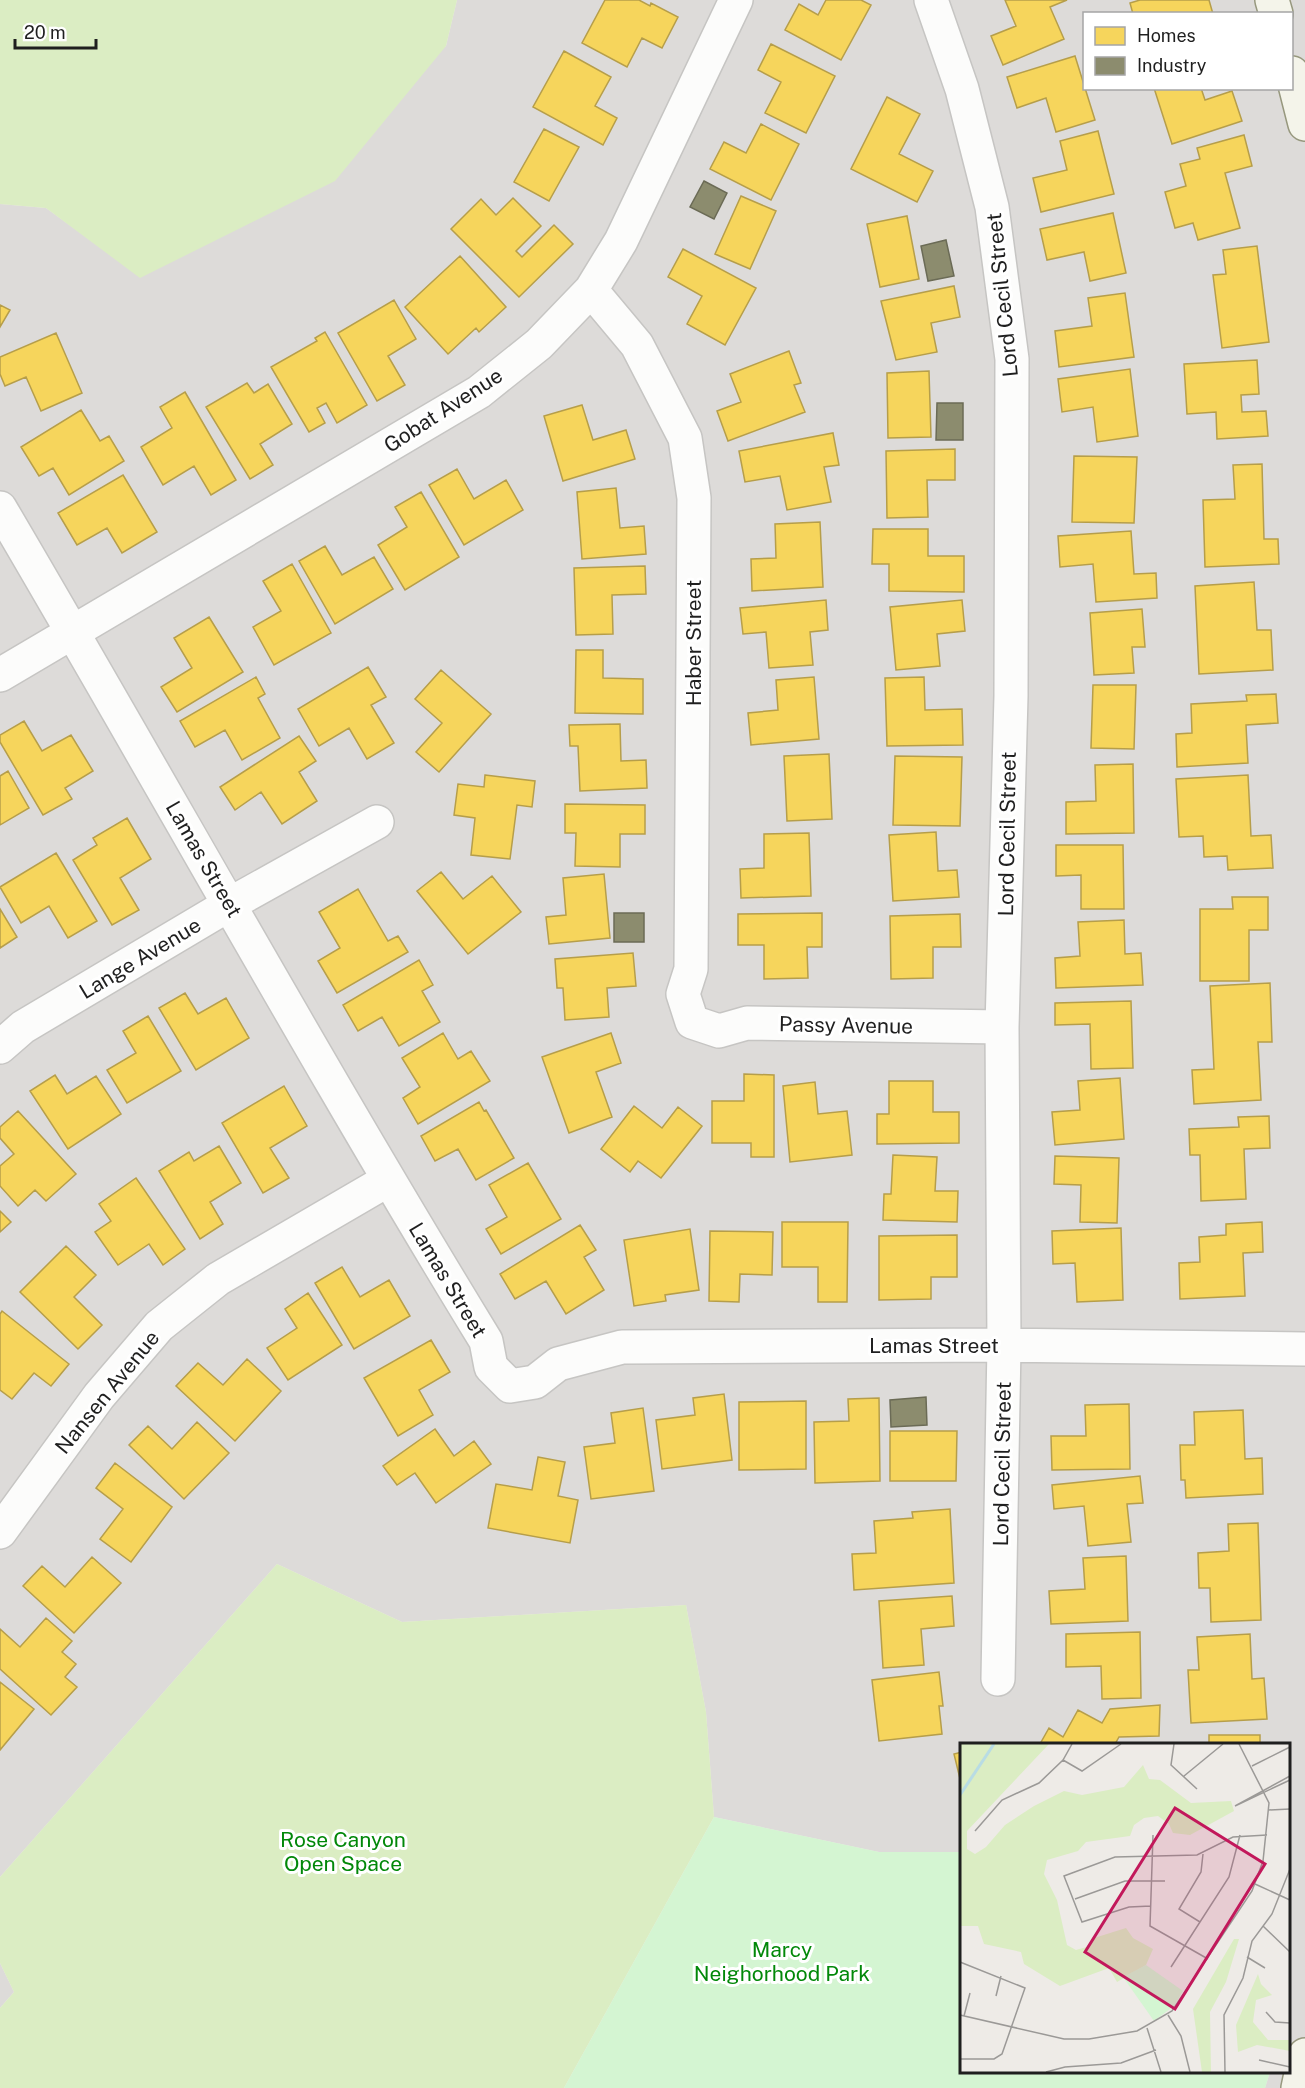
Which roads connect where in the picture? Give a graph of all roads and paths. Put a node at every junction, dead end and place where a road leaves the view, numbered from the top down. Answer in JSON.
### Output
{"nodes":[{"id":1,"x":736,"y":0,"type":"edge"},
{"id":2,"x":931,"y":0,"type":"edge"},
{"id":3,"x":1293,"y":77,"type":"edge"},
{"id":4,"x":1305,"y":124,"type":"edge"},
{"id":5,"x":591,"y":290,"type":"junction"},
{"id":6,"x":0,"y":508,"type":"edge"},
{"id":7,"x":72,"y":632,"type":"junction"},
{"id":8,"x":0,"y":675,"type":"edge"},
{"id":9,"x":377,"y":822,"type":"dead end"},
{"id":10,"x":231,"y":904,"type":"junction"},
{"id":11,"x":692,"y":1022,"type":"joint"},
{"id":12,"x":1002,"y":1027,"type":"junction"},
{"id":13,"x":0,"y":1047,"type":"edge"},
{"id":14,"x":388,"y":1180,"type":"junction"},
{"id":15,"x":1004,"y":1345,"type":"junction"},
{"id":16,"x":1305,"y":1349,"type":"edge"},
{"id":17,"x":0,"y":1532,"type":"edge"},
{"id":18,"x":998,"y":1679,"type":"dead end"},
{"id":19,"x":1305,"y":2055,"type":"edge"},
{"id":20,"x":1298,"y":2088,"type":"edge"}],
"edges":[{"from":1,"to":5,"type":"street","name":"Gobat Avenue"},
{"from":2,"to":12,"type":"street","name":"Lord Cecil Street"},
{"from":3,"to":4,"type":"street"},
{"from":5,"to":7,"type":"street","name":"Gobat Avenue"},
{"from":5,"to":11,"type":"street","name":"Haber Street"},
{"from":6,"to":7,"type":"street","name":"Lamas Street"},
{"from":7,"to":8,"type":"street","name":"Gobat Avenue"},
{"from":7,"to":10,"type":"street","name":"Lamas Street"},
{"from":9,"to":10,"type":"street","name":"Lange Avenue"},
{"from":10,"to":13,"type":"street","name":"Lange Avenue"},
{"from":10,"to":14,"type":"street","name":"Lamas Street"},
{"from":11,"to":12,"type":"street","name":"Passy Avenue"},
{"from":12,"to":15,"type":"street","name":"Lord Cecil Street"},
{"from":14,"to":15,"type":"street","name":"Lamas Street"},
{"from":14,"to":17,"type":"street","name":"Nansen Avenue"},
{"from":15,"to":16,"type":"street","name":"Lamas Street"},
{"from":15,"to":18,"type":"street","name":"Lord Cecil Street"},
{"from":19,"to":20,"type":"street"}]}
